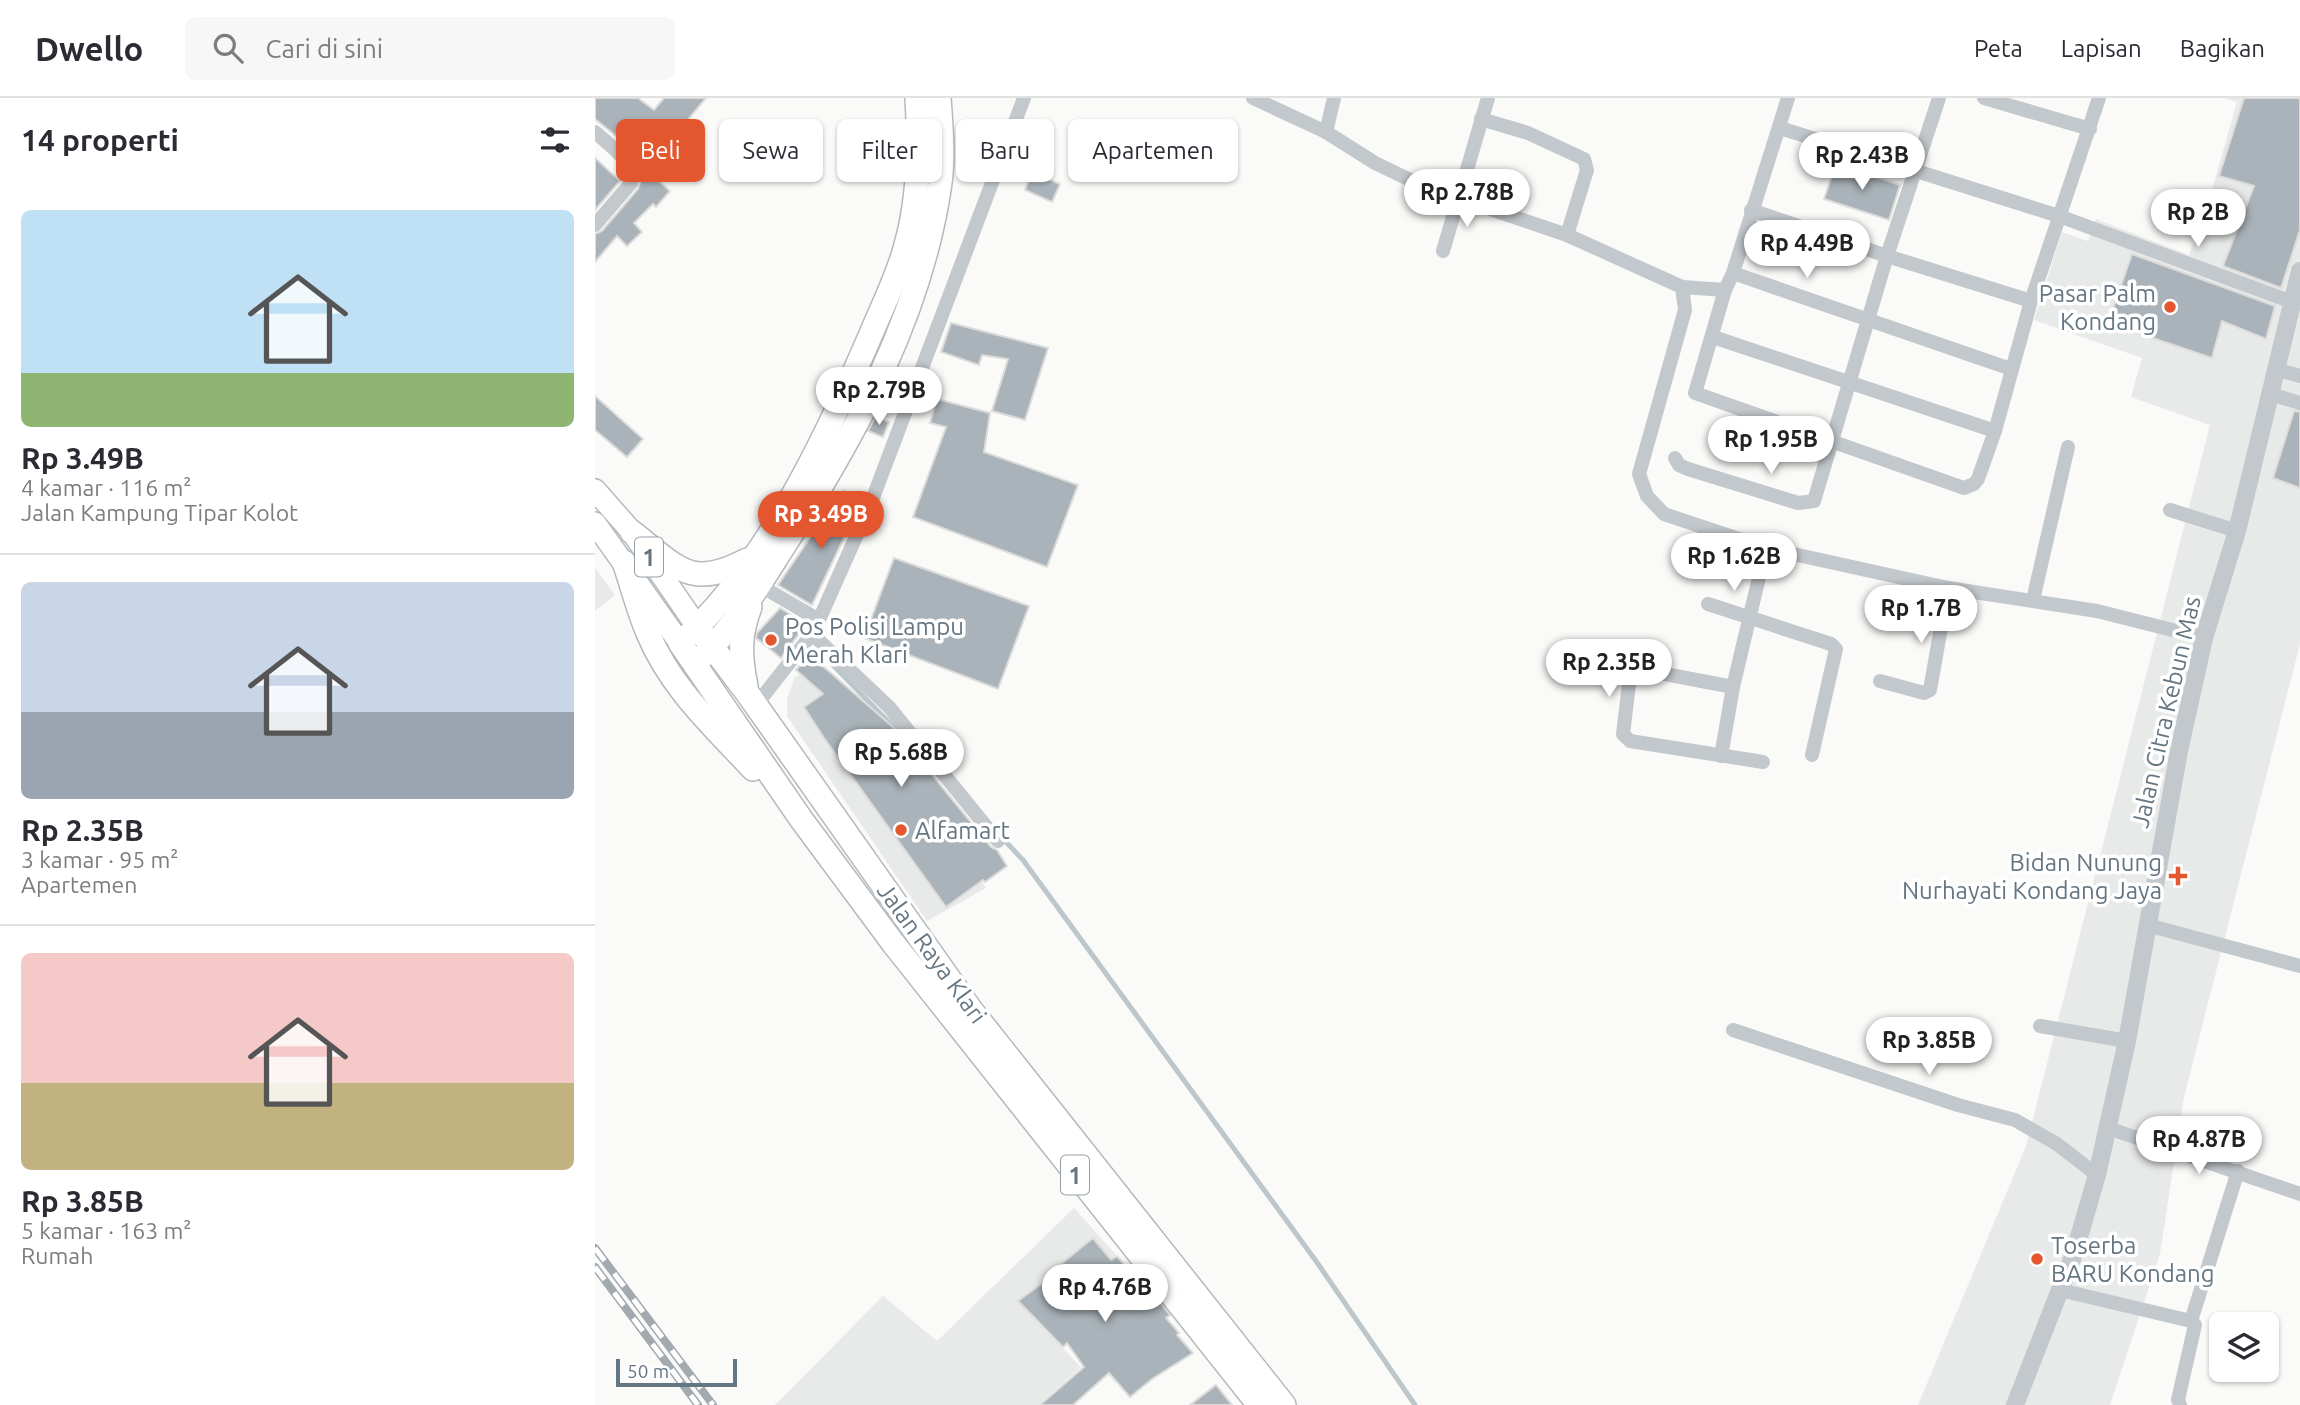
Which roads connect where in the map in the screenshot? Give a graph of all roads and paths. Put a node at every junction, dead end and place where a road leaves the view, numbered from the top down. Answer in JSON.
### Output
{"nodes":[{"id":1,"x":917,"y":98,"type":"edge"},
{"id":2,"x":939,"y":98,"type":"edge"},
{"id":3,"x":1024,"y":98,"type":"edge"},
{"id":4,"x":1252,"y":98,"type":"edge"},
{"id":5,"x":1334,"y":98,"type":"edge"},
{"id":6,"x":1488,"y":98,"type":"edge"},
{"id":7,"x":1788,"y":98,"type":"edge"},
{"id":8,"x":1939,"y":98,"type":"edge"},
{"id":9,"x":1984,"y":98,"type":"edge"},
{"id":10,"x":2099,"y":98,"type":"edge"},
{"id":11,"x":1481,"y":119,"type":"junction"},
{"id":12,"x":1780,"y":128,"type":"junction"},
{"id":13,"x":2090,"y":129,"type":"junction"},
{"id":14,"x":595,"y":132,"type":"edge"},
{"id":15,"x":1326,"y":132,"type":"junction"},
{"id":16,"x":1914,"y":169,"type":"junction"},
{"id":17,"x":1458,"y":198,"type":"junction"},
{"id":18,"x":1751,"y":210,"type":"junction"},
{"id":19,"x":2059,"y":216,"type":"junction"},
{"id":20,"x":595,"y":225,"type":"edge"},
{"id":21,"x":1567,"y":235,"type":"junction"},
{"id":22,"x":1443,"y":251,"type":"dead end"},
{"id":23,"x":1887,"y":256,"type":"junction"},
{"id":24,"x":2300,"y":271,"type":"edge"},
{"id":25,"x":1733,"y":272,"type":"junction"},
{"id":26,"x":1682,"y":286,"type":"junction"},
{"id":27,"x":1725,"y":290,"type":"junction"},
{"id":28,"x":2031,"y":301,"type":"junction"},
{"id":29,"x":2292,"y":302,"type":"junction"},
{"id":30,"x":1869,"y":321,"type":"junction"},
{"id":31,"x":1713,"y":337,"type":"junction"},
{"id":32,"x":2011,"y":369,"type":"junction"},
{"id":33,"x":2276,"y":369,"type":"junction"},
{"id":34,"x":2300,"y":376,"type":"edge"},
{"id":35,"x":1850,"y":382,"type":"junction"},
{"id":36,"x":2270,"y":394,"type":"junction"},
{"id":37,"x":2300,"y":403,"type":"edge"},
{"id":38,"x":1995,"y":431,"type":"junction"},
{"id":39,"x":1832,"y":440,"type":"junction"},
{"id":40,"x":2068,"y":447,"type":"dead end"},
{"id":41,"x":1675,"y":458,"type":"dead end"},
{"id":42,"x":595,"y":490,"type":"edge"},
{"id":43,"x":2169,"y":510,"type":"dead end"},
{"id":44,"x":595,"y":523,"type":"edge"},
{"id":45,"x":2237,"y":531,"type":"junction"},
{"id":46,"x":632,"y":533,"type":"junction"},
{"id":47,"x":1766,"y":548,"type":"junction"},
{"id":48,"x":753,"y":557,"type":"junction"},
{"id":49,"x":624,"y":562,"type":"junction"},
{"id":50,"x":759,"y":585,"type":"junction"},
{"id":51,"x":1948,"y":588,"type":"junction"},
{"id":52,"x":2033,"y":600,"type":"junction"},
{"id":53,"x":1708,"y":604,"type":"dead end"},
{"id":54,"x":1750,"y":616,"type":"junction"},
{"id":55,"x":816,"y":627,"type":"junction"},
{"id":56,"x":698,"y":628,"type":"junction"},
{"id":57,"x":2204,"y":638,"type":"junction"},
{"id":58,"x":680,"y":643,"type":"junction"},
{"id":59,"x":713,"y":647,"type":"junction"},
{"id":60,"x":695,"y":663,"type":"junction"},
{"id":61,"x":1880,"y":681,"type":"dead end"},
{"id":62,"x":1733,"y":687,"type":"junction"},
{"id":63,"x":752,"y":699,"type":"junction"},
{"id":64,"x":1812,"y":755,"type":"dead end"},
{"id":65,"x":1721,"y":756,"type":"junction"},
{"id":66,"x":1763,"y":762,"type":"dead end"},
{"id":67,"x":801,"y":819,"type":"junction"},
{"id":68,"x":998,"y":841,"type":"dead end"},
{"id":69,"x":2147,"y":925,"type":"junction"},
{"id":70,"x":2300,"y":966,"type":"edge"},
{"id":71,"x":2041,"y":1026,"type":"dead end"},
{"id":72,"x":1733,"y":1030,"type":"dead end"},
{"id":73,"x":2127,"y":1041,"type":"junction"},
{"id":74,"x":2108,"y":1128,"type":"junction"},
{"id":75,"x":2238,"y":1171,"type":"junction"},
{"id":76,"x":2097,"y":1175,"type":"junction"},
{"id":77,"x":2300,"y":1194,"type":"edge"},
{"id":78,"x":2060,"y":1290,"type":"junction"},
{"id":79,"x":2190,"y":1321,"type":"junction"},
{"id":80,"x":1259,"y":1405,"type":"edge"},
{"id":81,"x":1284,"y":1405,"type":"edge"},
{"id":82,"x":2015,"y":1405,"type":"edge"},
{"id":83,"x":2180,"y":1405,"type":"edge"}],
"edges":[{"from":1,"to":48,"type":"highway"},
{"from":2,"to":50,"type":"highway"},
{"from":3,"to":55,"type":"street"},
{"from":4,"to":15,"type":"street"},
{"from":5,"to":15,"type":"street"},
{"from":6,"to":11,"type":"street"},
{"from":7,"to":12,"type":"street"},
{"from":8,"to":16,"type":"street"},
{"from":9,"to":13,"type":"street"},
{"from":10,"to":13,"type":"street"},
{"from":11,"to":17,"type":"street"},
{"from":11,"to":21,"type":"street"},
{"from":12,"to":16,"type":"street"},
{"from":12,"to":18,"type":"street"},
{"from":13,"to":19,"type":"street"},
{"from":14,"to":20,"type":"street"},
{"from":15,"to":17,"type":"street"},
{"from":16,"to":19,"type":"street"},
{"from":16,"to":23,"type":"street"},
{"from":17,"to":21,"type":"street"},
{"from":17,"to":22,"type":"street"},
{"from":18,"to":23,"type":"street"},
{"from":18,"to":25,"type":"street"},
{"from":19,"to":28,"type":"street"},
{"from":19,"to":29,"type":"street"},
{"from":21,"to":26,"type":"street"},
{"from":23,"to":28,"type":"street"},
{"from":23,"to":30,"type":"street"},
{"from":24,"to":29,"type":"street","name":"Jalan Citra Kebun Mas"},
{"from":25,"to":27,"type":"street"},
{"from":25,"to":30,"type":"street"},
{"from":26,"to":27,"type":"street"},
{"from":26,"to":47,"type":"street"},
{"from":27,"to":31,"type":"street"},
{"from":28,"to":32,"type":"street"},
{"from":29,"to":33,"type":"street","name":"Jalan Citra Kebun Mas"},
{"from":30,"to":32,"type":"street"},
{"from":30,"to":35,"type":"street"},
{"from":31,"to":35,"type":"street"},
{"from":31,"to":39,"type":"street"},
{"from":32,"to":38,"type":"street"},
{"from":33,"to":34,"type":"street"},
{"from":33,"to":36,"type":"street","name":"Jalan Citra Kebun Mas"},
{"from":35,"to":38,"type":"street"},
{"from":35,"to":39,"type":"street"},
{"from":36,"to":37,"type":"street"},
{"from":36,"to":45,"type":"street","name":"Jalan Citra Kebun Mas"},
{"from":38,"to":39,"type":"street"},
{"from":39,"to":41,"type":"street"},
{"from":40,"to":52,"type":"street"},
{"from":42,"to":46,"type":"main road","name":"Jalan Raya Klari","number":"1"},
{"from":43,"to":45,"type":"street"},
{"from":44,"to":49,"type":"main road","name":"Jalan Raya Klari","number":"1"},
{"from":45,"to":57,"type":"street","name":"Jalan Citra Kebun Mas"},
{"from":46,"to":48,"type":"highway"},
{"from":46,"to":56,"type":"main road","name":"Jalan Raya Klari","number":"1"},
{"from":47,"to":51,"type":"street"},
{"from":47,"to":54,"type":"street"},
{"from":48,"to":56,"type":"highway"},
{"from":49,"to":58,"type":"main road","name":"Jalan Raya Klari","number":"1"},
{"from":49,"to":67,"type":"highway"},
{"from":50,"to":55,"type":"street"},
{"from":50,"to":59,"type":"highway"},
{"from":50,"to":63,"type":"highway"},
{"from":51,"to":52,"type":"street"},
{"from":51,"to":61,"type":"street"},
{"from":52,"to":57,"type":"street"},
{"from":53,"to":54,"type":"street"},
{"from":54,"to":62,"type":"street"},
{"from":54,"to":64,"type":"street"},
{"from":55,"to":63,"type":"street"},
{"from":55,"to":68,"type":"street"},
{"from":56,"to":58,"type":"highway"},
{"from":56,"to":59,"type":"highway","name":"Jalan Raya Klari","number":"1"},
{"from":57,"to":69,"type":"street","name":"Jalan Citra Kebun Mas"},
{"from":58,"to":60,"type":"highway","name":"Jalan Raya Klari","number":"1"},
{"from":59,"to":60,"type":"highway"},
{"from":59,"to":63,"type":"highway","name":"Jalan Raya Klari","number":"1"},
{"from":60,"to":67,"type":"highway","name":"Jalan Raya Klari","number":"1"},
{"from":62,"to":65,"type":"street"},
{"from":62,"to":65,"type":"street"},
{"from":63,"to":81,"type":"highway","name":"Jalan Raya Klari","number":"1"},
{"from":65,"to":66,"type":"street"},
{"from":67,"to":80,"type":"highway","name":"Jalan Raya Klari","number":"1"},
{"from":69,"to":70,"type":"street"},
{"from":69,"to":73,"type":"street","name":"Jalan Citra Kebun Mas"},
{"from":71,"to":73,"type":"street"},
{"from":72,"to":76,"type":"street"},
{"from":73,"to":74,"type":"street","name":"Jalan Citra Kebun Mas"},
{"from":74,"to":75,"type":"street"},
{"from":74,"to":76,"type":"street","name":"Jalan Citra Kebun Mas"},
{"from":75,"to":77,"type":"street"},
{"from":75,"to":79,"type":"street"},
{"from":76,"to":78,"type":"street","name":"Jalan Citra Kebun Mas"},
{"from":78,"to":79,"type":"street"},
{"from":78,"to":82,"type":"street","name":"Jalan Citra Kebun Mas"},
{"from":79,"to":83,"type":"street"}]}
